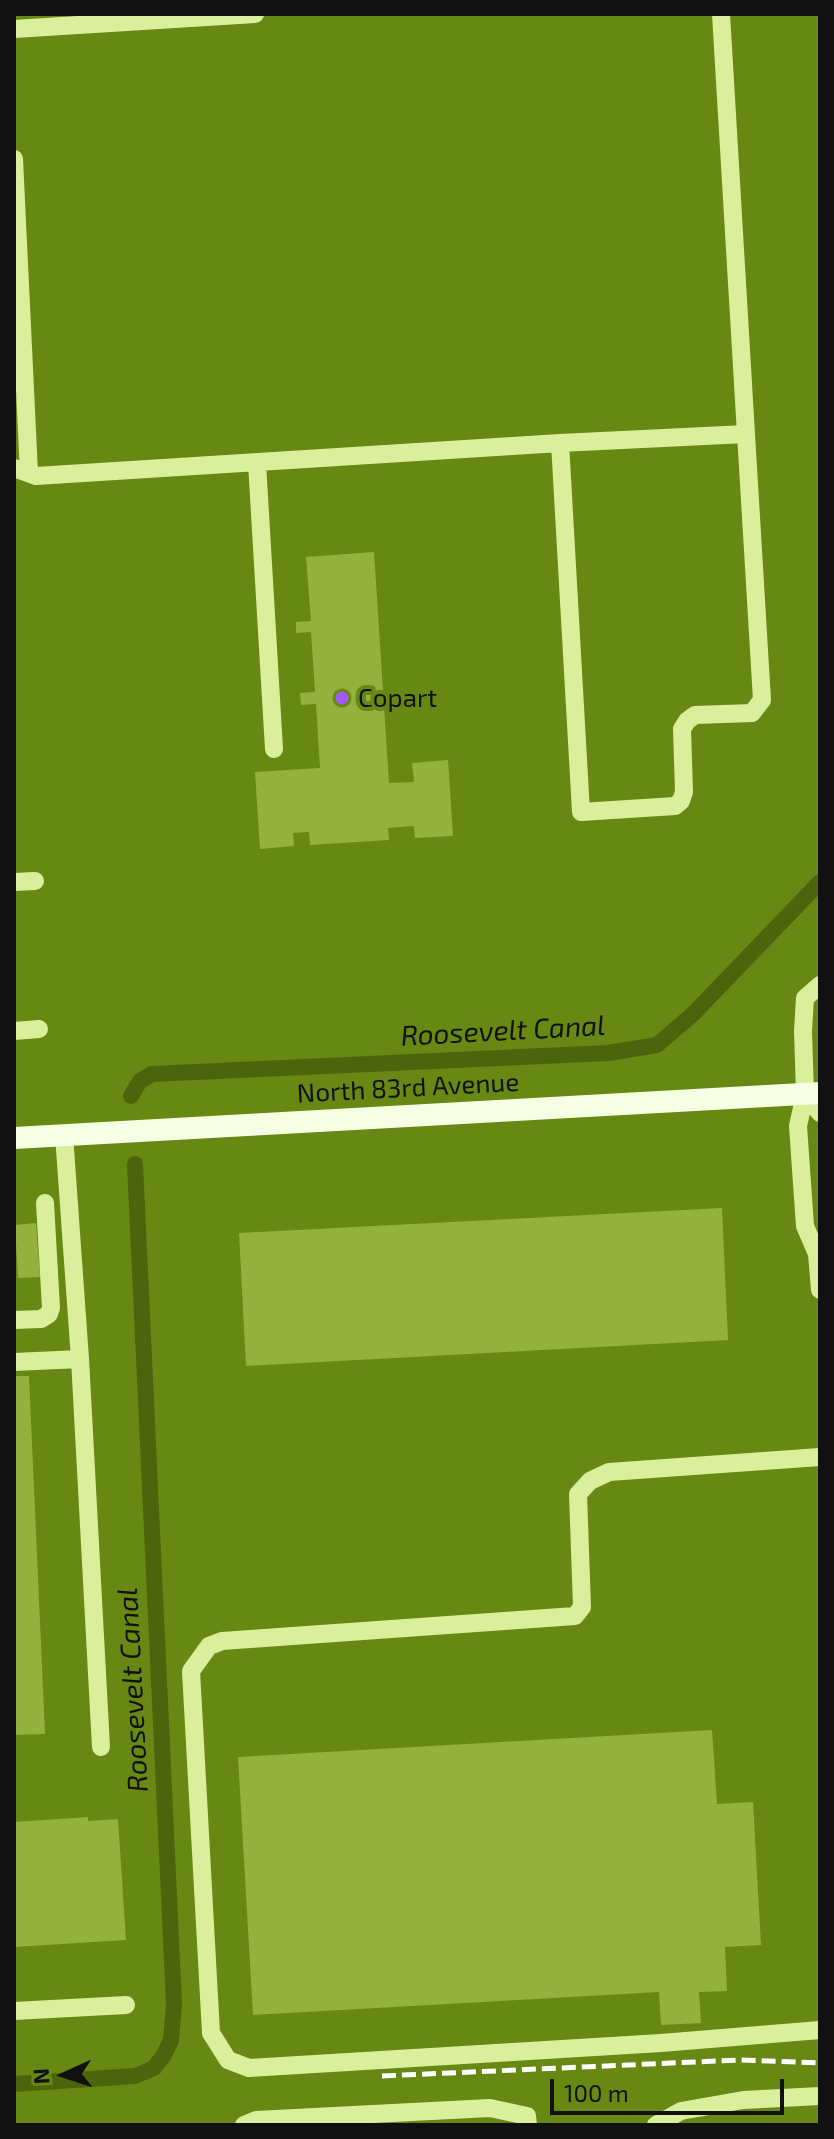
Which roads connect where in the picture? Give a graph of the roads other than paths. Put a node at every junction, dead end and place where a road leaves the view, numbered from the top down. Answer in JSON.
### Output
{"nodes":[{"id":1,"x":255,"y":14,"type":"edge"},
{"id":2,"x":721,"y":14,"type":"edge"},
{"id":3,"x":14,"y":29,"type":"edge"},
{"id":4,"x":14,"y":159,"type":"edge"},
{"id":5,"x":746,"y":434,"type":"junction"},
{"id":6,"x":560,"y":443,"type":"junction"},
{"id":7,"x":257,"y":463,"type":"junction"},
{"id":8,"x":22,"y":470,"type":"edge"},
{"id":9,"x":274,"y":749,"type":"dead end"},
{"id":10,"x":35,"y":881,"type":"dead end"},
{"id":11,"x":14,"y":882,"type":"edge"},
{"id":12,"x":820,"y":985,"type":"edge"},
{"id":13,"x":39,"y":1029,"type":"dead end"},
{"id":14,"x":14,"y":1031,"type":"edge"},
{"id":15,"x":812,"y":1093,"type":"edge"},
{"id":16,"x":820,"y":1113,"type":"edge"},
{"id":17,"x":64,"y":1135,"type":"junction"},
{"id":18,"x":14,"y":1138,"type":"edge"},
{"id":19,"x":45,"y":1203,"type":"dead end"},
{"id":20,"x":819,"y":1251,"type":"edge"},
{"id":21,"x":820,"y":1290,"type":"edge"},
{"id":22,"x":14,"y":1320,"type":"edge"},
{"id":23,"x":80,"y":1359,"type":"junction"},
{"id":24,"x":14,"y":1362,"type":"edge"},
{"id":25,"x":820,"y":1457,"type":"edge"},
{"id":26,"x":101,"y":1747,"type":"dead end"},
{"id":27,"x":126,"y":2005,"type":"dead end"},
{"id":28,"x":14,"y":2011,"type":"edge"},
{"id":29,"x":820,"y":2030,"type":"edge"},
{"id":30,"x":820,"y":2096,"type":"edge"},
{"id":31,"x":244,"y":2125,"type":"edge"},
{"id":32,"x":528,"y":2125,"type":"edge"},
{"id":33,"x":656,"y":2125,"type":"edge"}],
"edges":[{"from":1,"to":3,"type":"street"},
{"from":2,"to":5,"type":"street"},
{"from":4,"to":8,"type":"street"},
{"from":5,"to":6,"type":"street"},
{"from":5,"to":6,"type":"street"},
{"from":6,"to":7,"type":"street"},
{"from":7,"to":8,"type":"street"},
{"from":7,"to":9,"type":"street"},
{"from":10,"to":11,"type":"street"},
{"from":12,"to":15,"type":"street"},
{"from":13,"to":14,"type":"street"},
{"from":15,"to":16,"type":"street"},
{"from":15,"to":17,"type":"main road","name":"North 83rd Avenue"},
{"from":15,"to":20,"type":"street"},
{"from":17,"to":18,"type":"main road","name":"North 83rd Avenue"},
{"from":17,"to":23,"type":"street"},
{"from":19,"to":22,"type":"street"},
{"from":20,"to":21,"type":"street"},
{"from":23,"to":24,"type":"street"},
{"from":23,"to":26,"type":"street"},
{"from":25,"to":29,"type":"street"},
{"from":27,"to":28,"type":"street"},
{"from":30,"to":33,"type":"street"},
{"from":31,"to":32,"type":"street"}]}
